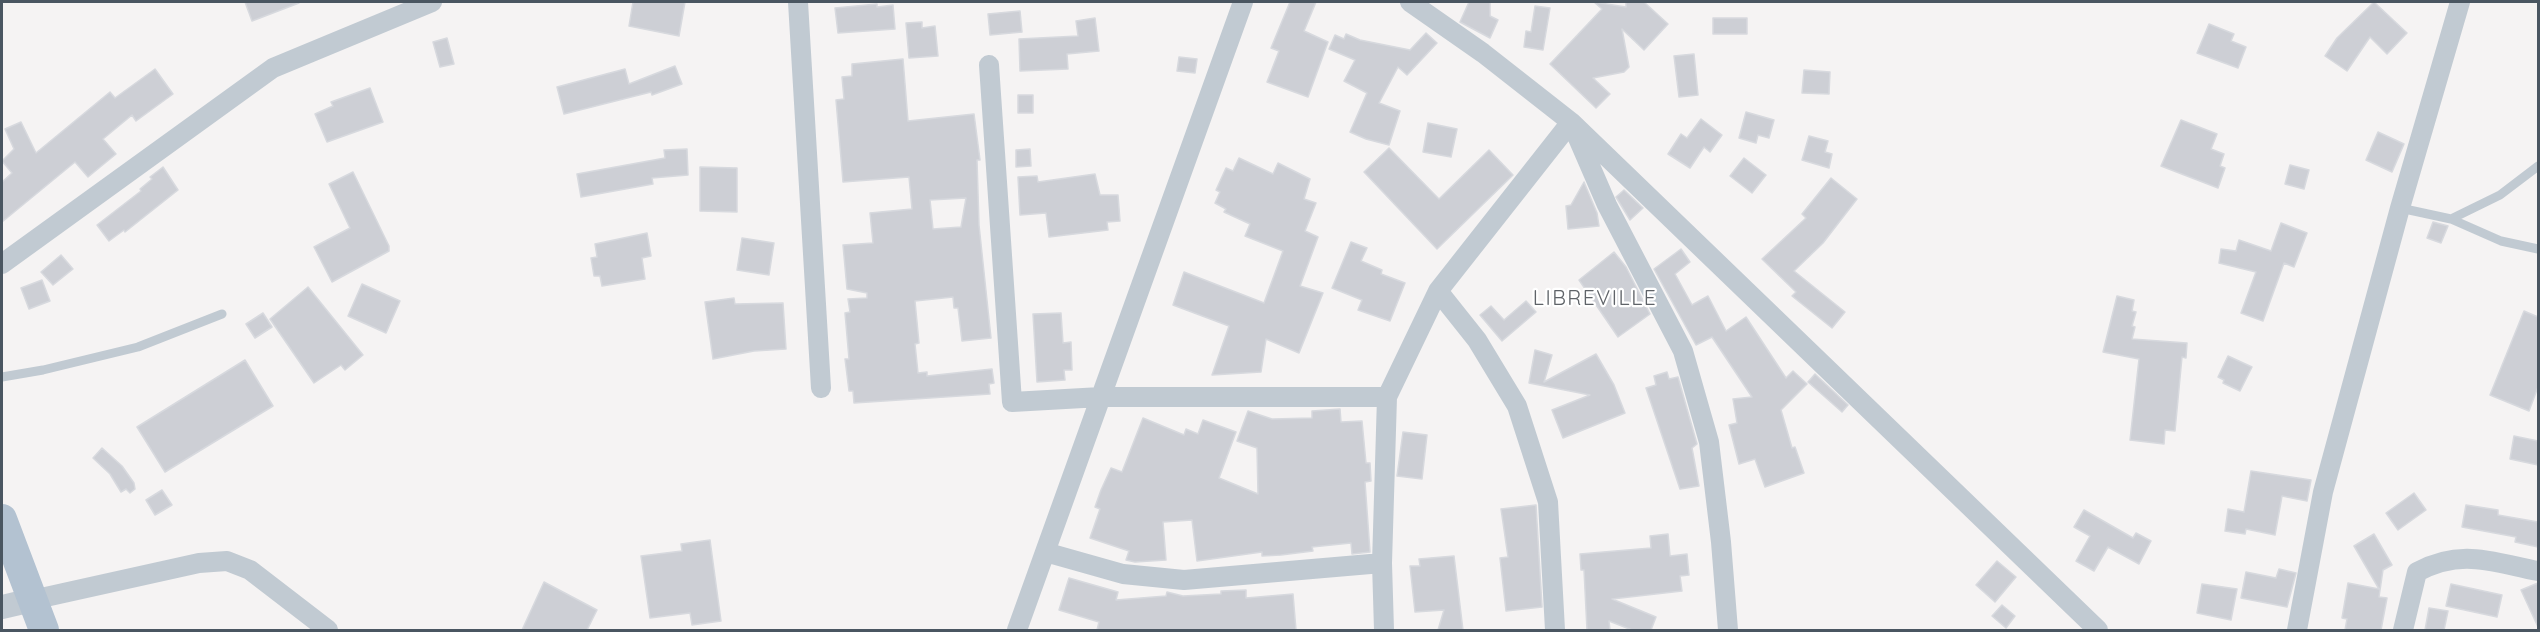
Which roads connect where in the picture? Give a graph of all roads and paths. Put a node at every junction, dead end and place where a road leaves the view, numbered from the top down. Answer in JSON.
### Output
{"nodes":[{"id":1,"x":432,"y":2,"type":"edge"},
{"id":2,"x":798,"y":2,"type":"edge"},
{"id":3,"x":1243,"y":2,"type":"edge"},
{"id":4,"x":1410,"y":2,"type":"edge"},
{"id":5,"x":2460,"y":2,"type":"edge"},
{"id":6,"x":989,"y":65,"type":"dead end"},
{"id":7,"x":1570,"y":122,"type":"junction"},
{"id":8,"x":2538,"y":166,"type":"edge"},
{"id":9,"x":2400,"y":208,"type":"junction"},
{"id":10,"x":2451,"y":219,"type":"junction"},
{"id":11,"x":2538,"y":249,"type":"edge"},
{"id":12,"x":2,"y":264,"type":"edge"},
{"id":13,"x":1437,"y":291,"type":"junction"},
{"id":14,"x":222,"y":314,"type":"dead end"},
{"id":15,"x":2,"y":377,"type":"edge"},
{"id":16,"x":821,"y":388,"type":"dead end"},
{"id":17,"x":1101,"y":397,"type":"junction"},
{"id":18,"x":1387,"y":397,"type":"junction"},
{"id":19,"x":2,"y":519,"type":"edge"},
{"id":20,"x":1045,"y":552,"type":"junction"},
{"id":21,"x":1382,"y":563,"type":"junction"},
{"id":22,"x":2538,"y":571,"type":"edge"},
{"id":23,"x":32,"y":600,"type":"junction"},
{"id":24,"x":2,"y":607,"type":"edge"},
{"id":25,"x":44,"y":630,"type":"edge"},
{"id":26,"x":328,"y":630,"type":"edge"},
{"id":27,"x":1017,"y":630,"type":"edge"},
{"id":28,"x":1384,"y":630,"type":"edge"},
{"id":29,"x":1555,"y":630,"type":"edge"},
{"id":30,"x":1728,"y":630,"type":"edge"},
{"id":31,"x":2098,"y":630,"type":"edge"},
{"id":32,"x":2297,"y":630,"type":"edge"},
{"id":33,"x":2403,"y":630,"type":"edge"}],
"edges":[{"from":1,"to":12,"type":"street"},
{"from":2,"to":16,"type":"street"},
{"from":3,"to":17,"type":"street"},
{"from":4,"to":7,"type":"street"},
{"from":5,"to":9,"type":"street"},
{"from":6,"to":17,"type":"street"},
{"from":7,"to":13,"type":"street"},
{"from":7,"to":30,"type":"street"},
{"from":7,"to":31,"type":"street"},
{"from":8,"to":10,"type":"lane"},
{"from":9,"to":10,"type":"lane"},
{"from":9,"to":32,"type":"street"},
{"from":10,"to":11,"type":"lane"},
{"from":13,"to":18,"type":"street"},
{"from":13,"to":29,"type":"street"},
{"from":14,"to":15,"type":"lane"},
{"from":17,"to":18,"type":"street"},
{"from":17,"to":20,"type":"street"},
{"from":18,"to":21,"type":"street"},
{"from":19,"to":23,"type":"main road"},
{"from":20,"to":21,"type":"street"},
{"from":20,"to":27,"type":"street"},
{"from":21,"to":28,"type":"street"},
{"from":22,"to":33,"type":"street"},
{"from":23,"to":24,"type":"street"},
{"from":23,"to":25,"type":"main road"},
{"from":23,"to":26,"type":"street"}]}
